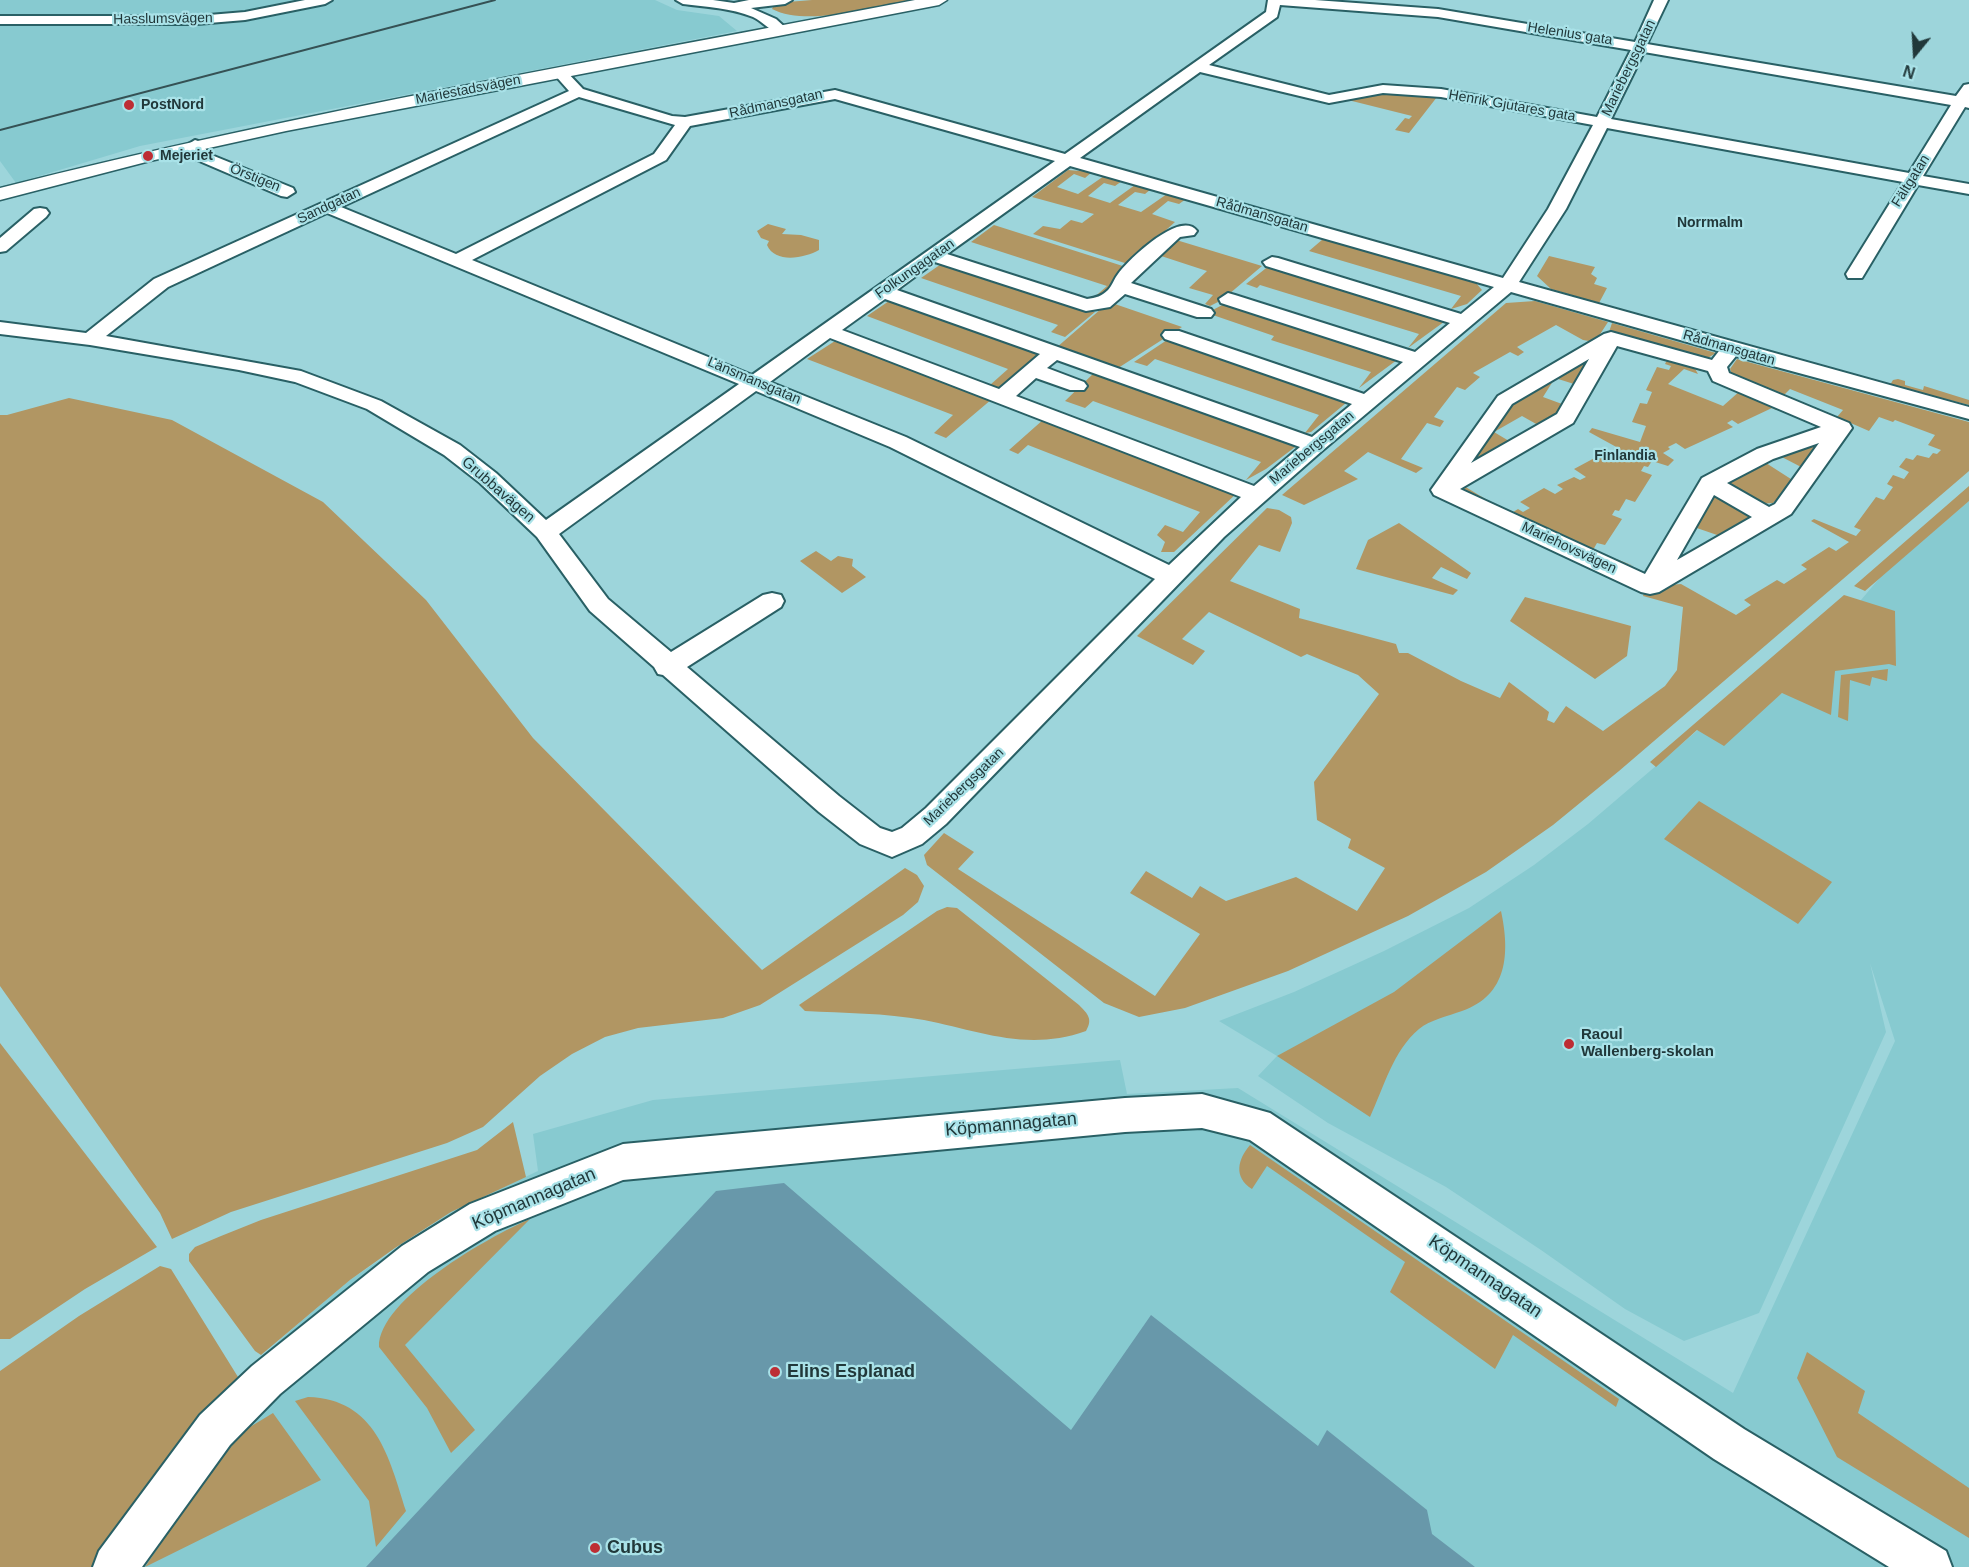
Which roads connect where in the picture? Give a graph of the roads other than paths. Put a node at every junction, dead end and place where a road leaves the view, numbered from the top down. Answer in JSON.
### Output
{"nodes":[{"id":1,"x":325,"y":0,"type":"edge"},
{"id":2,"x":683,"y":0,"type":"edge"},
{"id":3,"x":785,"y":0,"type":"edge"},
{"id":4,"x":939,"y":0,"type":"edge"},
{"id":5,"x":1275,"y":0,"type":"edge"},
{"id":6,"x":1661,"y":0,"type":"edge"},
{"id":7,"x":83,"y":4,"type":"dead end"},
{"id":8,"x":727,"y":7,"type":"junction"},
{"id":9,"x":63,"y":19,"type":"junction"},
{"id":10,"x":0,"y":20,"type":"edge"},
{"id":11,"x":781,"y":30,"type":"junction"},
{"id":12,"x":1641,"y":46,"type":"junction"},
{"id":13,"x":1198,"y":67,"type":"junction"},
{"id":14,"x":560,"y":73,"type":"junction"},
{"id":15,"x":578,"y":92,"type":"junction"},
{"id":16,"x":1966,"y":98,"type":"edge"},
{"id":17,"x":685,"y":122,"type":"junction"},
{"id":18,"x":1602,"y":122,"type":"junction"},
{"id":19,"x":195,"y":145,"type":"junction"},
{"id":20,"x":1069,"y":160,"type":"junction"},
{"id":21,"x":1912,"y":178,"type":"junction"},
{"id":22,"x":1969,"y":189,"type":"edge"},
{"id":23,"x":287,"y":192,"type":"dead end"},
{"id":24,"x":0,"y":194,"type":"edge"},
{"id":25,"x":327,"y":207,"type":"junction"},
{"id":26,"x":40,"y":213,"type":"dead end"},
{"id":27,"x":1188,"y":231,"type":"dead end"},
{"id":28,"x":0,"y":248,"type":"edge"},
{"id":29,"x":934,"y":256,"type":"junction"},
{"id":30,"x":458,"y":260,"type":"junction"},
{"id":31,"x":1272,"y":262,"type":"dead end"},
{"id":32,"x":1855,"y":274,"type":"dead end"},
{"id":33,"x":1508,"y":285,"type":"junction"},
{"id":34,"x":1120,"y":286,"type":"junction"},
{"id":35,"x":884,"y":292,"type":"junction"},
{"id":36,"x":1228,"y":298,"type":"dead end"},
{"id":37,"x":1204,"y":313,"type":"dead end"},
{"id":38,"x":1464,"y":321,"type":"junction"},
{"id":39,"x":0,"y":328,"type":"edge"},
{"id":40,"x":828,"y":331,"type":"junction"},
{"id":41,"x":1172,"y":335,"type":"dead end"},
{"id":42,"x":1611,"y":338,"type":"junction"},
{"id":43,"x":90,"y":339,"type":"junction"},
{"id":44,"x":1732,"y":348,"type":"junction"},
{"id":45,"x":1054,"y":352,"type":"junction"},
{"id":46,"x":1418,"y":360,"type":"junction"},
{"id":47,"x":1717,"y":367,"type":"junction"},
{"id":48,"x":1033,"y":370,"type":"junction"},
{"id":49,"x":757,"y":381,"type":"junction"},
{"id":50,"x":1077,"y":386,"type":"dead end"},
{"id":51,"x":1001,"y":398,"type":"junction"},
{"id":52,"x":1368,"y":402,"type":"junction"},
{"id":53,"x":1969,"y":413,"type":"edge"},
{"id":54,"x":1841,"y":428,"type":"junction"},
{"id":55,"x":1315,"y":445,"type":"junction"},
{"id":56,"x":1765,"y":454,"type":"junction"},
{"id":57,"x":1807,"y":478,"type":"junction"},
{"id":58,"x":1710,"y":483,"type":"junction"},
{"id":59,"x":1442,"y":490,"type":"junction"},
{"id":60,"x":1256,"y":495,"type":"junction"},
{"id":61,"x":1767,"y":516,"type":"junction"},
{"id":62,"x":1682,"y":529,"type":"junction"},
{"id":63,"x":546,"y":532,"type":"junction"},
{"id":64,"x":1722,"y":544,"type":"junction"},
{"id":65,"x":1172,"y":577,"type":"junction"},
{"id":66,"x":1650,"y":585,"type":"junction"},
{"id":67,"x":772,"y":601,"type":"dead end"},
{"id":68,"x":668,"y":667,"type":"junction"},
{"id":69,"x":892,"y":845,"type":"joint"},
{"id":70,"x":115,"y":1567,"type":"edge"},
{"id":71,"x":1929,"y":1567,"type":"edge"}],
"edges":[{"from":1,"to":9,"type":"street","name":"Hasslumsvägen"},
{"from":2,"to":8,"type":"street"},
{"from":3,"to":8,"type":"street"},
{"from":4,"to":11,"type":"street","name":"Mariestadsvägen"},
{"from":5,"to":12,"type":"street","name":"Helenius gata"},
{"from":5,"to":13,"type":"street","name":"Folkungagatan"},
{"from":6,"to":12,"type":"street","name":"Mariebergsgatan"},
{"from":7,"to":9,"type":"street"},
{"from":8,"to":11,"type":"street"},
{"from":9,"to":10,"type":"street","name":"Hasslumsvägen"},
{"from":11,"to":14,"type":"street","name":"Mariestadsvägen"},
{"from":12,"to":16,"type":"street","name":"Helenius gata"},
{"from":12,"to":18,"type":"street","name":"Mariebergsgatan"},
{"from":13,"to":18,"type":"street","name":"Henrik Gjutares gata"},
{"from":13,"to":20,"type":"street","name":"Folkungagatan"},
{"from":14,"to":15,"type":"street","name":"Rådmansgatan"},
{"from":14,"to":19,"type":"street","name":"Mariestadsvägen"},
{"from":15,"to":17,"type":"street","name":"Rådmansgatan"},
{"from":15,"to":25,"type":"street","name":"Sandgatan"},
{"from":16,"to":21,"type":"street","name":"Fältgatan"},
{"from":17,"to":20,"type":"street","name":"Rådmansgatan"},
{"from":17,"to":30,"type":"street"},
{"from":18,"to":21,"type":"street","name":"Henrik Gjutares gata"},
{"from":18,"to":33,"type":"street","name":"Mariebergsgatan"},
{"from":19,"to":23,"type":"street","name":"Örstigen"},
{"from":19,"to":24,"type":"street","name":"Mariestadsvägen"},
{"from":20,"to":29,"type":"street","name":"Folkungagatan"},
{"from":20,"to":33,"type":"street","name":"Rådmansgatan"},
{"from":21,"to":22,"type":"street","name":"Henrik Gjutares gata"},
{"from":21,"to":32,"type":"street","name":"Fältgatan"},
{"from":25,"to":30,"type":"street","name":"Länsmansgatan"},
{"from":25,"to":43,"type":"street","name":"Sandgatan"},
{"from":26,"to":28,"type":"street"},
{"from":27,"to":34,"type":"street"},
{"from":29,"to":34,"type":"street"},
{"from":29,"to":35,"type":"street","name":"Folkungagatan"},
{"from":30,"to":49,"type":"street","name":"Länsmansgatan"},
{"from":31,"to":38,"type":"street"},
{"from":33,"to":38,"type":"street","name":"Mariebergsgatan"},
{"from":33,"to":44,"type":"street","name":"Rådmansgatan"},
{"from":34,"to":37,"type":"street"},
{"from":35,"to":40,"type":"street","name":"Folkungagatan"},
{"from":35,"to":45,"type":"street"},
{"from":36,"to":46,"type":"street"},
{"from":38,"to":46,"type":"street","name":"Mariebergsgatan"},
{"from":39,"to":43,"type":"street","name":"Grubbavägen"},
{"from":40,"to":49,"type":"street","name":"Folkungagatan"},
{"from":40,"to":51,"type":"street"},
{"from":41,"to":52,"type":"street"},
{"from":42,"to":47,"type":"street"},
{"from":42,"to":59,"type":"street"},
{"from":42,"to":59,"type":"street"},
{"from":43,"to":63,"type":"street","name":"Grubbavägen"},
{"from":44,"to":47,"type":"street"},
{"from":44,"to":53,"type":"street","name":"Rådmansgatan"},
{"from":45,"to":48,"type":"street"},
{"from":45,"to":55,"type":"street"},
{"from":46,"to":52,"type":"street","name":"Mariebergsgatan"},
{"from":47,"to":54,"type":"street"},
{"from":48,"to":50,"type":"street"},
{"from":48,"to":51,"type":"street"},
{"from":49,"to":63,"type":"street","name":"Folkungagatan"},
{"from":49,"to":65,"type":"street","name":"Länsmansgatan"},
{"from":51,"to":60,"type":"street"},
{"from":52,"to":55,"type":"street","name":"Mariebergsgatan"},
{"from":54,"to":56,"type":"street"},
{"from":54,"to":57,"type":"street"},
{"from":55,"to":60,"type":"street","name":"Mariebergsgatan"},
{"from":56,"to":57,"type":"street"},
{"from":56,"to":58,"type":"street"},
{"from":57,"to":61,"type":"street"},
{"from":58,"to":61,"type":"street"},
{"from":58,"to":62,"type":"street"},
{"from":59,"to":66,"type":"street","name":"Mariehovsvägen"},
{"from":60,"to":65,"type":"street","name":"Mariebergsgatan"},
{"from":61,"to":64,"type":"street"},
{"from":62,"to":64,"type":"street"},
{"from":62,"to":66,"type":"street"},
{"from":63,"to":68,"type":"street","name":"Grubbavägen"},
{"from":64,"to":66,"type":"street"},
{"from":65,"to":69,"type":"street","name":"Mariebergsgatan"},
{"from":67,"to":68,"type":"street"},
{"from":68,"to":69,"type":"street","name":"Grubbavägen"},
{"from":70,"to":71,"type":"street","name":"Köpmannagatan"}]}
